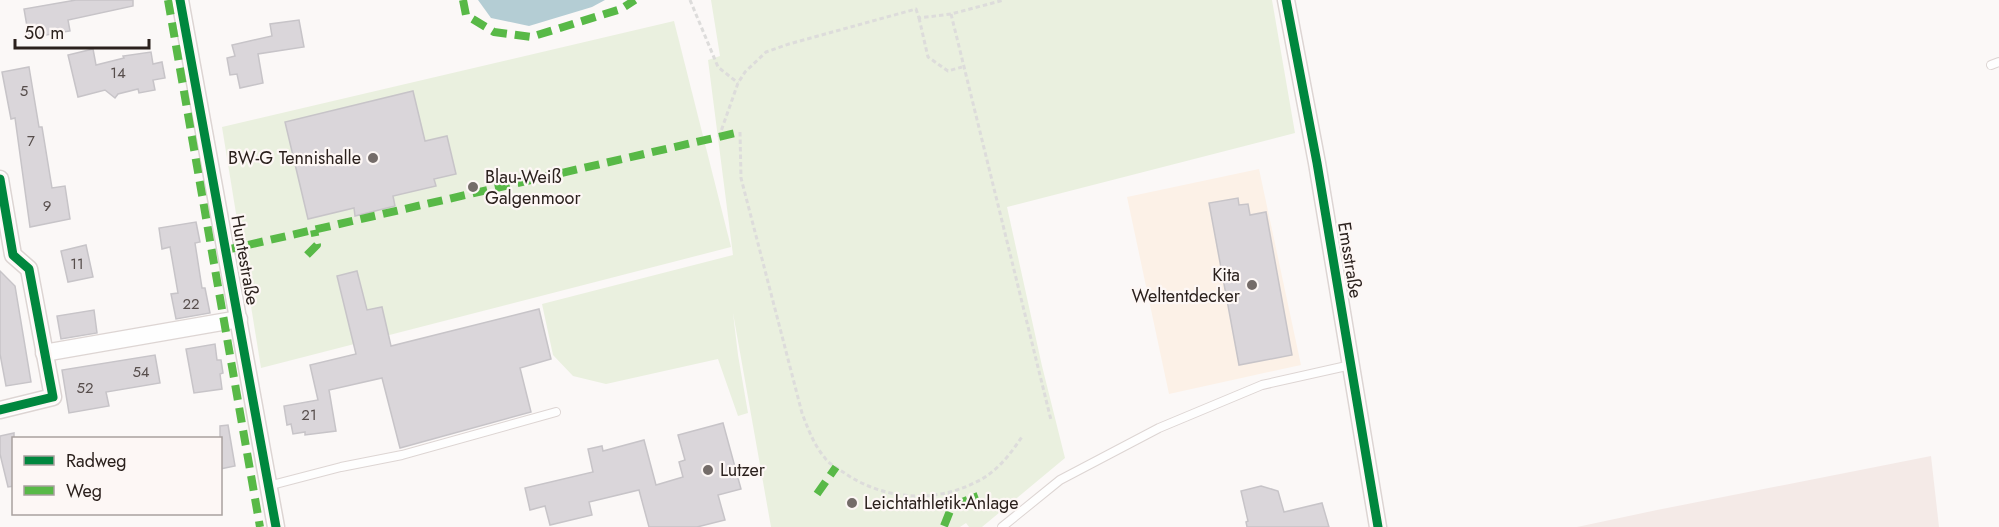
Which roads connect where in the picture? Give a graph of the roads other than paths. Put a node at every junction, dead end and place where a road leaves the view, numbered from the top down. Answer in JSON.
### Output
{"nodes":[{"id":1,"x":180,"y":0,"type":"edge"},
{"id":2,"x":1286,"y":0,"type":"edge"},
{"id":3,"x":0,"y":179,"type":"edge"},
{"id":4,"x":6,"y":258,"type":"edge"},
{"id":5,"x":239,"y":319,"type":"junction"},
{"id":6,"x":44,"y":353,"type":"junction"},
{"id":7,"x":1351,"y":365,"type":"junction"},
{"id":8,"x":0,"y":410,"type":"edge"},
{"id":9,"x":556,"y":412,"type":"dead end"},
{"id":10,"x":268,"y":486,"type":"junction"},
{"id":11,"x":276,"y":527,"type":"edge"},
{"id":12,"x":1002,"y":527,"type":"edge"},
{"id":13,"x":1378,"y":527,"type":"edge"}],
"edges":[{"from":1,"to":5,"type":"street","name":"Huntestraße"},
{"from":2,"to":7,"type":"street","name":"Emsstraße"},
{"from":3,"to":4,"type":"street"},
{"from":4,"to":6,"type":"street"},
{"from":5,"to":6,"type":"street","name":"Huntestraße"},
{"from":5,"to":10,"type":"street","name":"Huntestraße"},
{"from":6,"to":8,"type":"street"},
{"from":7,"to":12,"type":"lane"},
{"from":7,"to":13,"type":"street","name":"Emsstraße"},
{"from":9,"to":10,"type":"lane"},
{"from":10,"to":11,"type":"street","name":"Huntestraße"}]}
